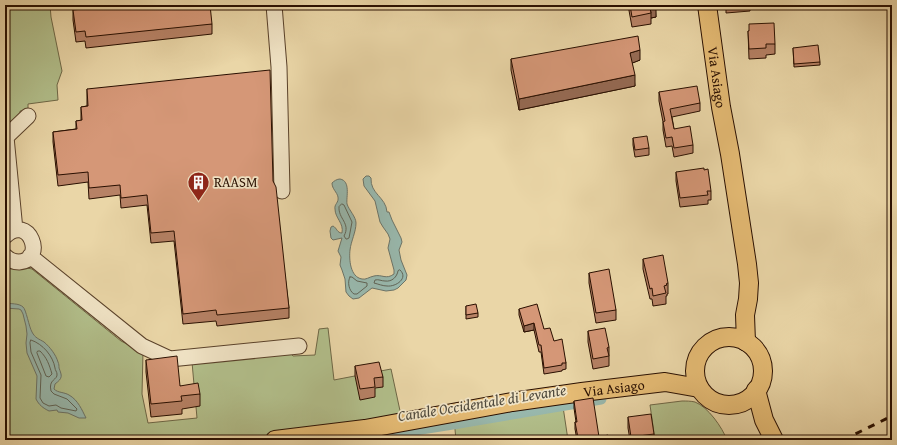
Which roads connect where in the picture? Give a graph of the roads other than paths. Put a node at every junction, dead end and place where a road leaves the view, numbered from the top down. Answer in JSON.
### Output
{"nodes":[{"id":1,"x":99,"y":5,"type":"edge"},
{"id":2,"x":156,"y":5,"type":"edge"},
{"id":3,"x":274,"y":5,"type":"edge"},
{"id":4,"x":707,"y":5,"type":"edge"},
{"id":5,"x":28,"y":116,"type":"dead end"},
{"id":6,"x":282,"y":190,"type":"dead end"},
{"id":7,"x":10,"y":233,"type":"edge"},
{"id":8,"x":5,"y":256,"type":"edge"},
{"id":9,"x":30,"y":256,"type":"junction"},
{"id":10,"x":738,"y":340,"type":"junction"},
{"id":11,"x":299,"y":346,"type":"dead end"},
{"id":12,"x":696,"y":361,"type":"junction"},
{"id":13,"x":665,"y":382,"type":"junction"},
{"id":14,"x":699,"y":388,"type":"junction"},
{"id":15,"x":756,"y":390,"type":"junction"},
{"id":16,"x":739,"y":403,"type":"junction"},
{"id":17,"x":764,"y":420,"type":"junction"},
{"id":18,"x":359,"y":434,"type":"edge"},
{"id":19,"x":339,"y":436,"type":"edge"},
{"id":20,"x":275,"y":440,"type":"edge"},
{"id":21,"x":774,"y":440,"type":"edge"}],
"edges":[{"from":1,"to":2,"type":"lane"},
{"from":3,"to":6,"type":"lane"},
{"from":4,"to":10,"type":"main road","name":"Via Asiago"},
{"from":5,"to":7,"type":"lane"},
{"from":7,"to":9,"type":"lane"},
{"from":8,"to":9,"type":"lane"},
{"from":9,"to":11,"type":"lane"},
{"from":10,"to":12,"type":"main road","name":"Via Asiago"},
{"from":10,"to":15,"type":"main road"},
{"from":12,"to":13,"type":"main road","name":"Via Asiago"},
{"from":12,"to":14,"type":"main road"},
{"from":13,"to":14,"type":"main road","name":"Via Asiago"},
{"from":13,"to":18,"type":"main road","name":"Via Asiago"},
{"from":14,"to":16,"type":"main road"},
{"from":15,"to":16,"type":"main road"},
{"from":15,"to":17,"type":"main road"},
{"from":16,"to":17,"type":"main road"},
{"from":17,"to":21,"type":"main road"},
{"from":18,"to":19,"type":"main road","name":"Via Asiago"},
{"from":19,"to":20,"type":"main road","name":"Via Asiago"}]}
